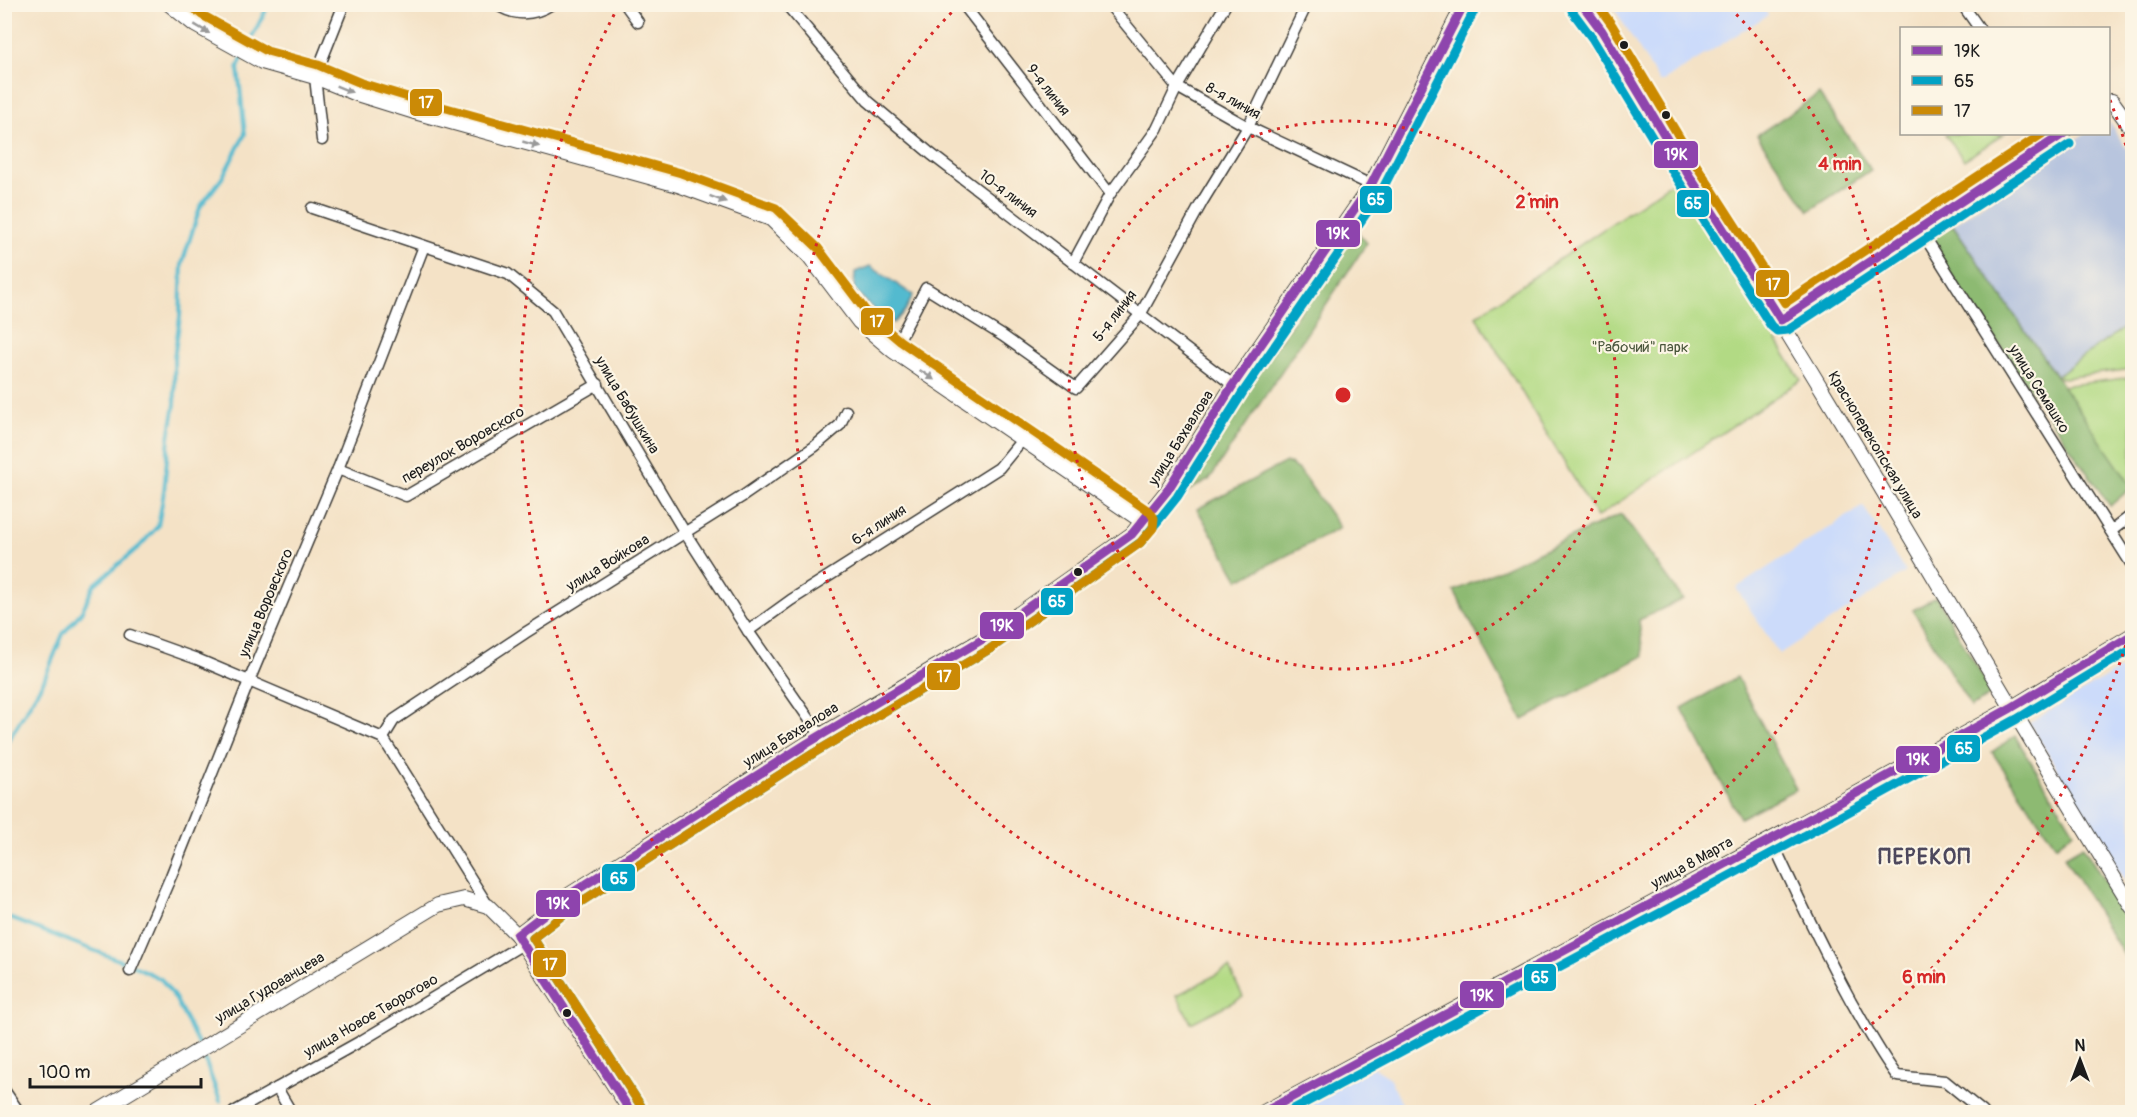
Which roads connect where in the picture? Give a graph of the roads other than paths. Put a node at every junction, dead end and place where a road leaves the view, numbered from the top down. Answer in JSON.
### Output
{"nodes":[{"id":1,"x":169,"y":4,"type":"edge"},
{"id":2,"x":344,"y":4,"type":"edge"},
{"id":3,"x":495,"y":4,"type":"edge"},
{"id":4,"x":552,"y":4,"type":"edge"},
{"id":5,"x":625,"y":4,"type":"edge"},
{"id":6,"x":786,"y":4,"type":"edge"},
{"id":7,"x":963,"y":4,"type":"edge"},
{"id":8,"x":1109,"y":4,"type":"edge"},
{"id":9,"x":1226,"y":4,"type":"edge"},
{"id":10,"x":1307,"y":4,"type":"edge"},
{"id":11,"x":1464,"y":4,"type":"edge"},
{"id":12,"x":1582,"y":4,"type":"edge"},
{"id":13,"x":1962,"y":4,"type":"edge"},
{"id":14,"x":638,"y":22,"type":"dead end"},
{"id":15,"x":1978,"y":27,"type":"edge"},
{"id":16,"x":315,"y":77,"type":"junction"},
{"id":17,"x":1177,"y":87,"type":"junction"},
{"id":18,"x":2110,"y":102,"type":"edge"},
{"id":19,"x":1248,"y":128,"type":"junction"},
{"id":20,"x":2133,"y":129,"type":"edge"},
{"id":21,"x":2058,"y":135,"type":"edge"},
{"id":22,"x":321,"y":140,"type":"dead end"},
{"id":23,"x":1371,"y":184,"type":"junction"},
{"id":24,"x":1110,"y":194,"type":"junction"},
{"id":25,"x":312,"y":208,"type":"dead end"},
{"id":26,"x":1920,"y":229,"type":"junction"},
{"id":27,"x":424,"y":246,"type":"junction"},
{"id":28,"x":1073,"y":263,"type":"junction"},
{"id":29,"x":1140,"y":315,"type":"junction"},
{"id":30,"x":1781,"y":320,"type":"junction"},
{"id":31,"x":893,"y":351,"type":"junction"},
{"id":32,"x":598,"y":384,"type":"junction"},
{"id":33,"x":1233,"y":385,"type":"junction"},
{"id":34,"x":846,"y":411,"type":"dead end"},
{"id":35,"x":1022,"y":440,"type":"junction"},
{"id":36,"x":338,"y":469,"type":"junction"},
{"id":37,"x":2133,"y":515,"type":"edge"},
{"id":38,"x":1143,"y":522,"type":"junction"},
{"id":39,"x":684,"y":531,"type":"junction"},
{"id":40,"x":2111,"y":531,"type":"junction"},
{"id":41,"x":2133,"y":565,"type":"edge"},
{"id":42,"x":748,"y":631,"type":"junction"},
{"id":43,"x":130,"y":635,"type":"dead end"},
{"id":44,"x":2133,"y":635,"type":"edge"},
{"id":45,"x":249,"y":681,"type":"junction"},
{"id":46,"x":2011,"y":708,"type":"junction"},
{"id":47,"x":821,"y":736,"type":"junction"},
{"id":48,"x":383,"y":738,"type":"junction"},
{"id":49,"x":1771,"y":839,"type":"junction"},
{"id":50,"x":488,"y":906,"type":"junction"},
{"id":51,"x":2133,"y":907,"type":"edge"},
{"id":52,"x":520,"y":940,"type":"junction"},
{"id":53,"x":130,"y":971,"type":"dead end"},
{"id":54,"x":277,"y":1088,"type":"junction"},
{"id":55,"x":4,"y":1090,"type":"edge"},
{"id":56,"x":19,"y":1113,"type":"edge"},
{"id":57,"x":97,"y":1113,"type":"edge"},
{"id":58,"x":234,"y":1113,"type":"edge"},
{"id":59,"x":291,"y":1113,"type":"edge"},
{"id":60,"x":631,"y":1113,"type":"edge"},
{"id":61,"x":1264,"y":1113,"type":"edge"},
{"id":62,"x":1983,"y":1113,"type":"edge"}],
"edges":[{"from":1,"to":16,"type":"street","one_way":true},
{"from":2,"to":16,"type":"street"},
{"from":3,"to":4,"type":"street"},
{"from":5,"to":14,"type":"street"},
{"from":6,"to":28,"type":"street","name":"10-я линия"},
{"from":7,"to":24,"type":"street","name":"9-я линия"},
{"from":8,"to":17,"type":"street","name":"8-я линия"},
{"from":9,"to":17,"type":"street"},
{"from":10,"to":19,"type":"street","name":"5-я линия"},
{"from":11,"to":23,"type":"street","name":"улица Бахвалова"},
{"from":12,"to":30,"type":"street","name":"Красноперекопская улица"},
{"from":13,"to":15,"type":"street"},
{"from":16,"to":22,"type":"street"},
{"from":16,"to":31,"type":"street","one_way":true},
{"from":17,"to":19,"type":"street","name":"8-я линия"},
{"from":17,"to":24,"type":"street"},
{"from":18,"to":20,"type":"street"},
{"from":19,"to":23,"type":"street","name":"8-я линия"},
{"from":19,"to":29,"type":"street","name":"5-я линия"},
{"from":21,"to":26,"type":"street"},
{"from":23,"to":33,"type":"street","name":"улица Бахвалова"},
{"from":24,"to":28,"type":"street"},
{"from":25,"to":27,"type":"street","name":"улица Бабушкина"},
{"from":26,"to":30,"type":"street"},
{"from":26,"to":40,"type":"street","name":"улица Семашко"},
{"from":27,"to":32,"type":"street","name":"улица Бабушкина"},
{"from":27,"to":36,"type":"street","name":"улица Воровского"},
{"from":28,"to":29,"type":"street","name":"10-я линия"},
{"from":29,"to":31,"type":"street","name":"5-я линия"},
{"from":29,"to":33,"type":"street","name":"10-я линия"},
{"from":30,"to":46,"type":"street","name":"Красноперекопская улица"},
{"from":31,"to":35,"type":"street","one_way":true},
{"from":32,"to":36,"type":"street","name":"переулок Воровского"},
{"from":32,"to":39,"type":"street","name":"улица Бабушкина"},
{"from":33,"to":38,"type":"street","name":"улица Бахвалова"},
{"from":34,"to":39,"type":"street","name":"улица Войкова"},
{"from":35,"to":38,"type":"street"},
{"from":35,"to":42,"type":"street","name":"6-я линия"},
{"from":36,"to":45,"type":"street","name":"улица Воровского"},
{"from":37,"to":40,"type":"street"},
{"from":38,"to":47,"type":"street","name":"улица Бахвалова"},
{"from":39,"to":42,"type":"street","name":"улица Бабушкина"},
{"from":39,"to":48,"type":"street","name":"улица Войкова"},
{"from":40,"to":41,"type":"street","name":"улица Семашко"},
{"from":42,"to":47,"type":"street","name":"улица Бабушкина"},
{"from":43,"to":45,"type":"street"},
{"from":44,"to":46,"type":"street","name":"улица 8 Марта"},
{"from":45,"to":48,"type":"street"},
{"from":45,"to":53,"type":"street","name":"улица Воровского"},
{"from":46,"to":49,"type":"street","name":"улица 8 Марта"},
{"from":46,"to":51,"type":"street","name":"Красноперекопская улица"},
{"from":47,"to":52,"type":"street","name":"улица Бахвалова"},
{"from":48,"to":50,"type":"street"},
{"from":49,"to":61,"type":"street","name":"улица 8 Марта"},
{"from":49,"to":62,"type":"street"},
{"from":50,"to":52,"type":"street"},
{"from":50,"to":57,"type":"street","name":"улица Гудованцева"},
{"from":52,"to":54,"type":"street","name":"улица Новое Творогово"},
{"from":52,"to":60,"type":"street"},
{"from":54,"to":58,"type":"street","name":"улица Новое Творогово"},
{"from":54,"to":59,"type":"street"},
{"from":55,"to":56,"type":"street"}]}
